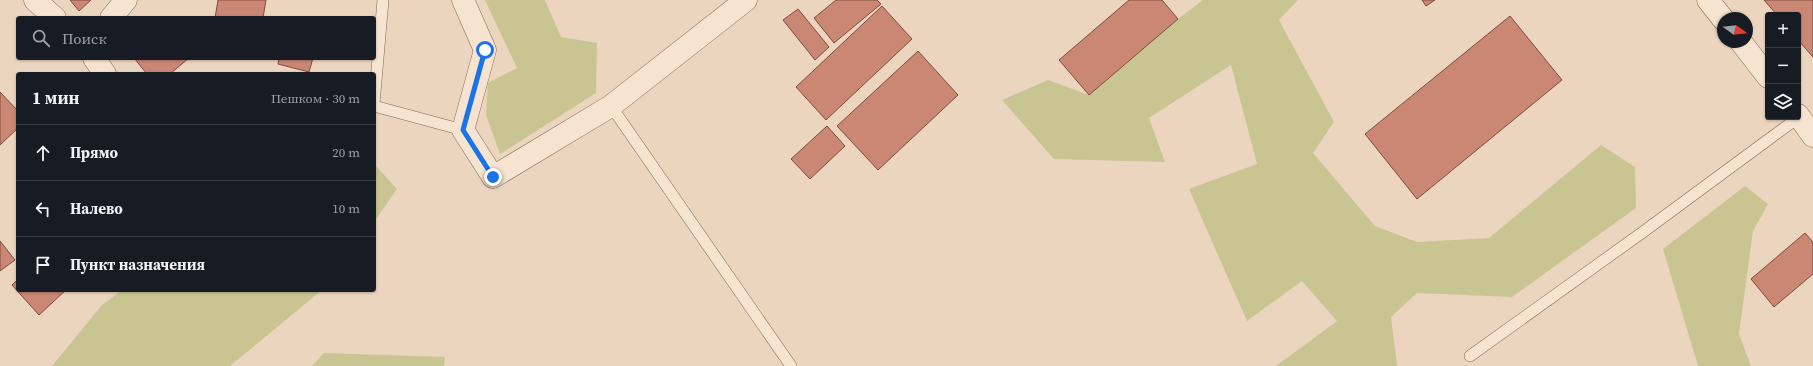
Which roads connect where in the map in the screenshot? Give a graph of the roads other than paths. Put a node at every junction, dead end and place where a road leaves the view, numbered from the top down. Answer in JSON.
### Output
{"nodes":[{"id":1,"x":35,"y":0,"type":"edge"},
{"id":2,"x":126,"y":0,"type":"edge"},
{"id":3,"x":383,"y":0,"type":"edge"},
{"id":4,"x":463,"y":0,"type":"edge"},
{"id":5,"x":746,"y":0,"type":"edge"},
{"id":6,"x":53,"y":16,"type":"edge"},
{"id":7,"x":113,"y":16,"type":"edge"},
{"id":8,"x":1746,"y":48,"type":"edge"},
{"id":9,"x":95,"y":60,"type":"edge"},
{"id":10,"x":104,"y":72,"type":"edge"},
{"id":11,"x":1765,"y":73,"type":"edge"},
{"id":12,"x":376,"y":82,"type":"edge"},
{"id":13,"x":376,"y":106,"type":"edge"},
{"id":14,"x":610,"y":106,"type":"junction"},
{"id":15,"x":1801,"y":119,"type":"edge"},
{"id":16,"x":1794,"y":120,"type":"edge"},
{"id":17,"x":463,"y":130,"type":"junction"},
{"id":18,"x":1813,"y":136,"type":"edge"},
{"id":19,"x":1470,"y":356,"type":"dead end"},
{"id":20,"x":791,"y":366,"type":"edge"}],
"edges":[{"from":1,"to":6,"type":"street"},
{"from":2,"to":7,"type":"street"},
{"from":3,"to":12,"type":"lane"},
{"from":4,"to":17,"type":"street"},
{"from":5,"to":14,"type":"street"},
{"from":8,"to":11,"type":"street"},
{"from":9,"to":10,"type":"street"},
{"from":13,"to":17,"type":"lane"},
{"from":14,"to":17,"type":"street"},
{"from":14,"to":20,"type":"lane"},
{"from":15,"to":18,"type":"street"},
{"from":16,"to":19,"type":"lane"}]}
